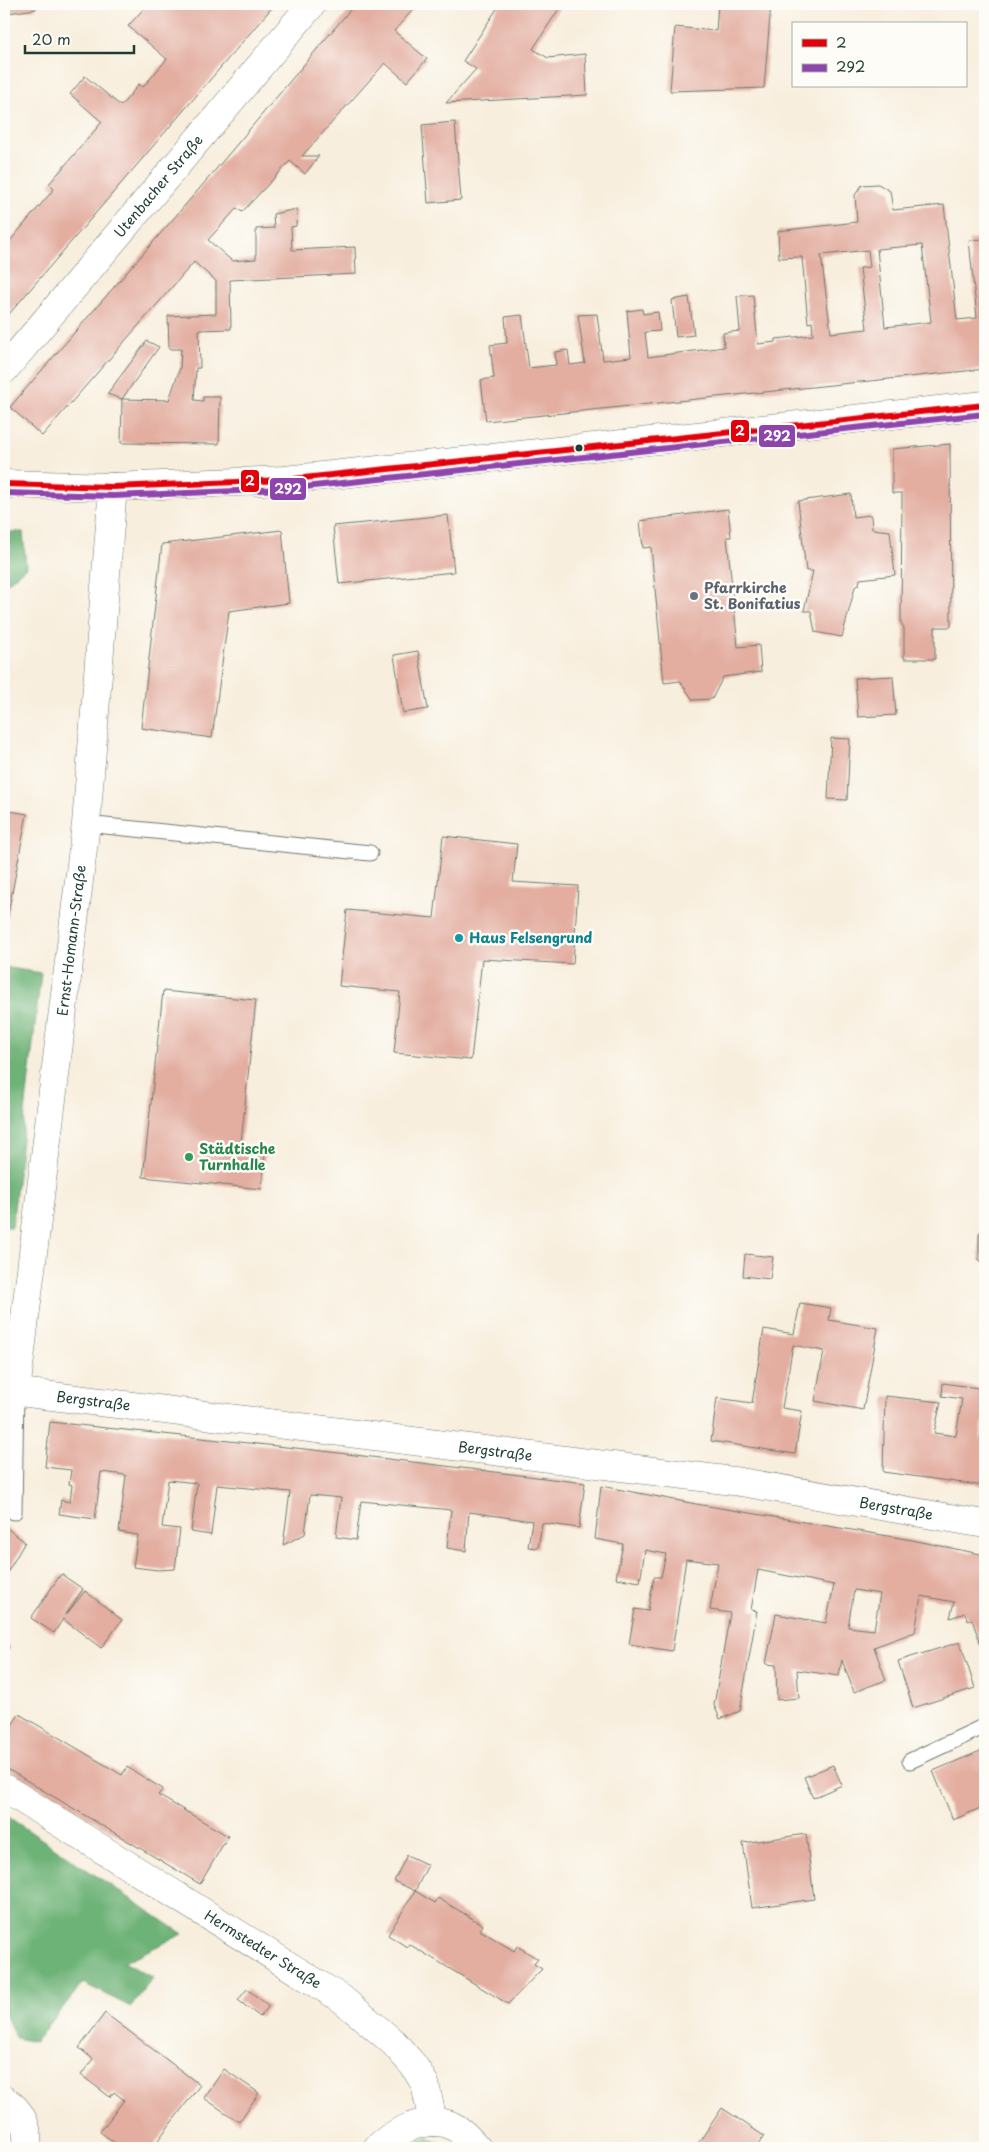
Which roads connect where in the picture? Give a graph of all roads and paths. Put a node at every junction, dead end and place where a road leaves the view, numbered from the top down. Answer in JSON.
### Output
{"nodes":[{"id":1,"x":312,"y":4,"type":"edge"},
{"id":2,"x":4,"y":370,"type":"edge"},
{"id":3,"x":985,"y":405,"type":"edge"},
{"id":4,"x":4,"y":484,"type":"edge"},
{"id":5,"x":113,"y":487,"type":"junction"},
{"id":6,"x":86,"y":824,"type":"junction"},
{"id":7,"x":370,"y":853,"type":"dead end"},
{"id":8,"x":10,"y":1391,"type":"edge"},
{"id":9,"x":14,"y":1512,"type":"dead end"},
{"id":10,"x":985,"y":1524,"type":"edge"},
{"id":11,"x":985,"y":1726,"type":"edge"},
{"id":12,"x":910,"y":1761,"type":"dead end"},
{"id":13,"x":4,"y":1788,"type":"edge"},
{"id":14,"x":4,"y":2100,"type":"edge"},
{"id":15,"x":432,"y":2122,"type":"junction"},
{"id":16,"x":27,"y":2148,"type":"edge"},
{"id":17,"x":377,"y":2148,"type":"edge"},
{"id":18,"x":477,"y":2148,"type":"edge"}],
"edges":[{"from":1,"to":2,"type":"street","name":"Utenbacher Straße"},
{"from":3,"to":5,"type":"street"},
{"from":4,"to":5,"type":"street"},
{"from":5,"to":6,"type":"street","name":"Ernst-Homann-Straße"},
{"from":6,"to":7,"type":"lane"},
{"from":6,"to":8,"type":"street","name":"Ernst-Homann-Straße"},
{"from":8,"to":9,"type":"lane"},
{"from":8,"to":10,"type":"street","name":"Bergstraße"},
{"from":11,"to":12,"type":"lane"},
{"from":13,"to":15,"type":"street","name":"Hermstedter Straße"},
{"from":14,"to":16,"type":"street"},
{"from":15,"to":17,"type":"street"},
{"from":15,"to":18,"type":"street"}]}
